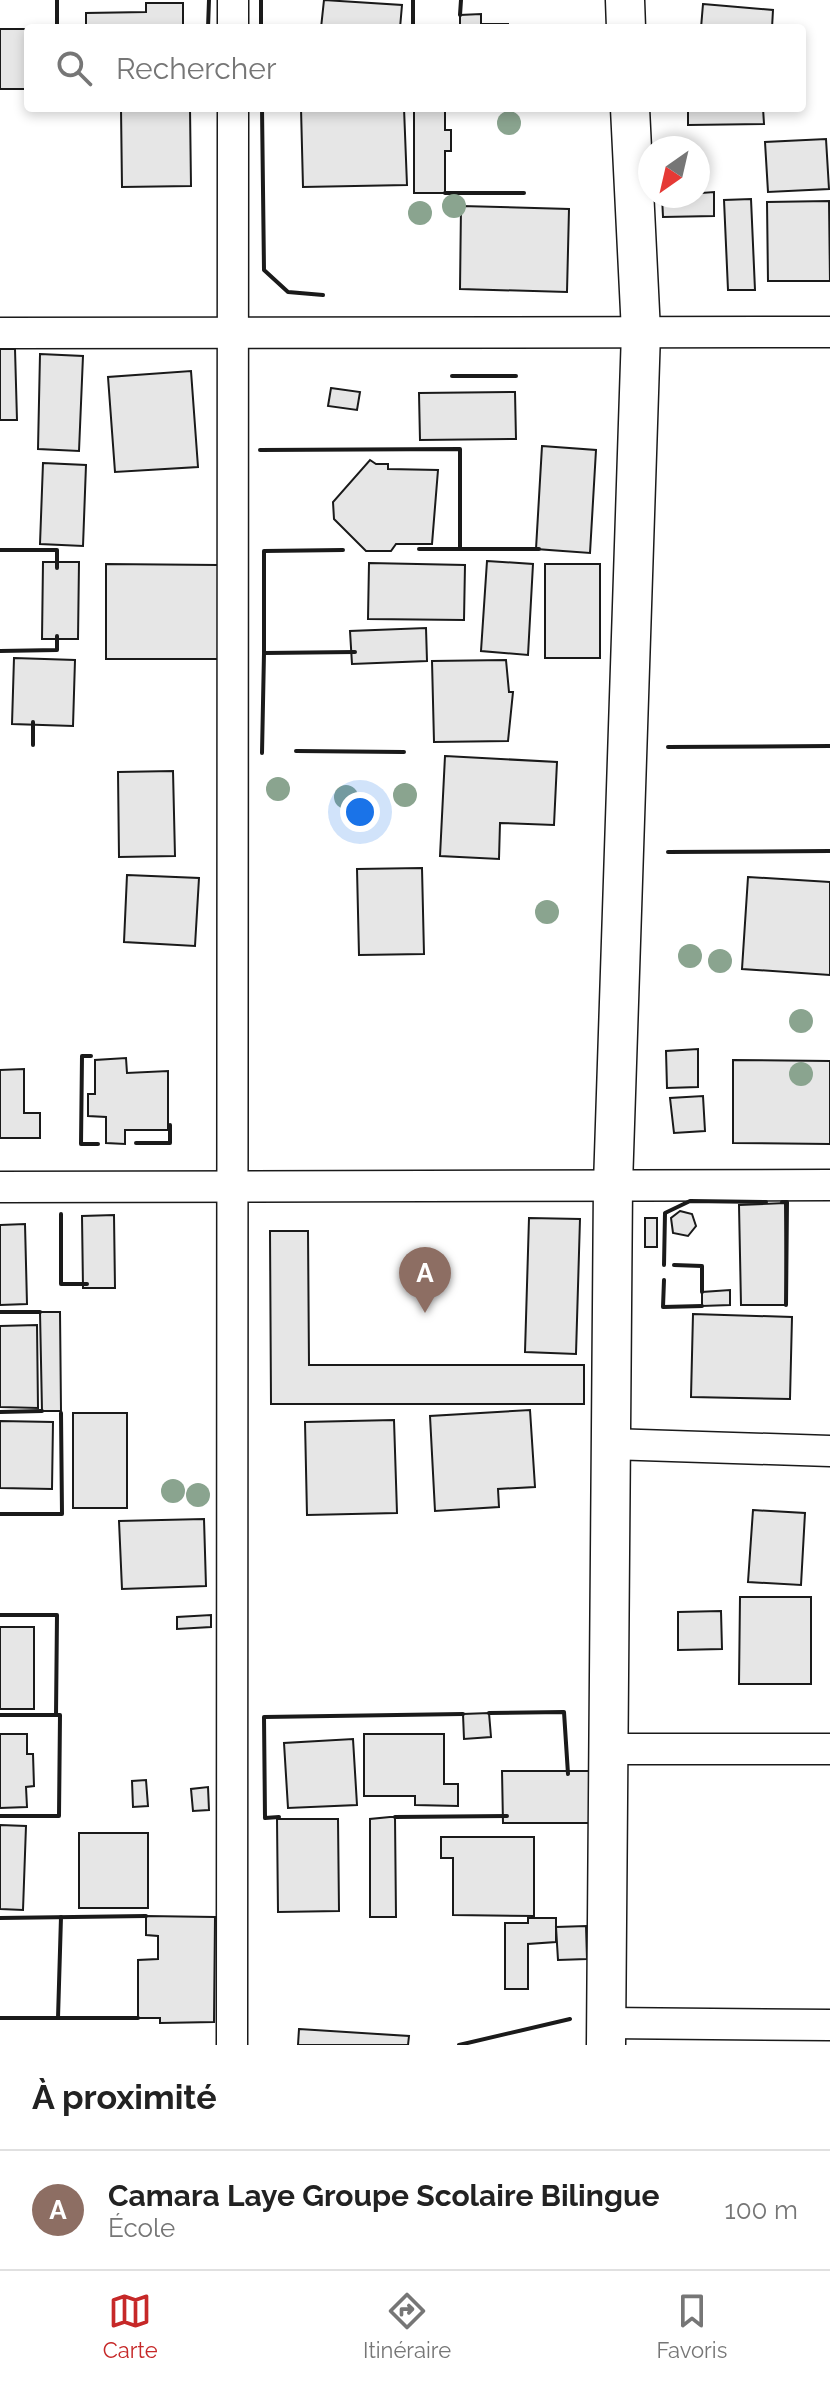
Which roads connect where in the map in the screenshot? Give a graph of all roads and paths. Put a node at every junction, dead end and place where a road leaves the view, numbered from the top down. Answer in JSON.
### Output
{"nodes":[{"id":1,"x":233,"y":0,"type":"edge"},
{"id":2,"x":625,"y":0,"type":"edge"},
{"id":3,"x":233,"y":24,"type":"edge"},
{"id":4,"x":626,"y":24,"type":"edge"},
{"id":5,"x":233,"y":112,"type":"edge"},
{"id":6,"x":630,"y":112,"type":"edge"},
{"id":7,"x":641,"y":332,"type":"junction"},
{"id":8,"x":830,"y":332,"type":"edge"},
{"id":9,"x":0,"y":333,"type":"edge"},
{"id":10,"x":234,"y":333,"type":"junction"},
{"id":11,"x":613,"y":1185,"type":"junction"},
{"id":12,"x":830,"y":1185,"type":"edge"},
{"id":13,"x":234,"y":1186,"type":"junction"},
{"id":14,"x":0,"y":1187,"type":"edge"},
{"id":15,"x":610,"y":1444,"type":"junction"},
{"id":16,"x":830,"y":1451,"type":"edge"},
{"id":17,"x":608,"y":1749,"type":"junction"},
{"id":18,"x":830,"y":1749,"type":"edge"},
{"id":19,"x":830,"y":2025,"type":"edge"},
{"id":20,"x":606,"y":2034,"type":"edge"},
{"id":21,"x":232,"y":2045,"type":"edge"}],
"edges":[{"from":1,"to":3,"type":"street"},
{"from":2,"to":4,"type":"street"},
{"from":5,"to":10,"type":"street"},
{"from":6,"to":7,"type":"street"},
{"from":7,"to":8,"type":"street"},
{"from":7,"to":10,"type":"street"},
{"from":7,"to":11,"type":"street"},
{"from":9,"to":10,"type":"street"},
{"from":10,"to":13,"type":"street"},
{"from":11,"to":12,"type":"street"},
{"from":11,"to":13,"type":"street"},
{"from":11,"to":15,"type":"street"},
{"from":13,"to":14,"type":"street"},
{"from":13,"to":21,"type":"street"},
{"from":15,"to":16,"type":"street"},
{"from":15,"to":17,"type":"street"},
{"from":17,"to":18,"type":"street"},
{"from":17,"to":20,"type":"street"},
{"from":19,"to":20,"type":"street"}]}
